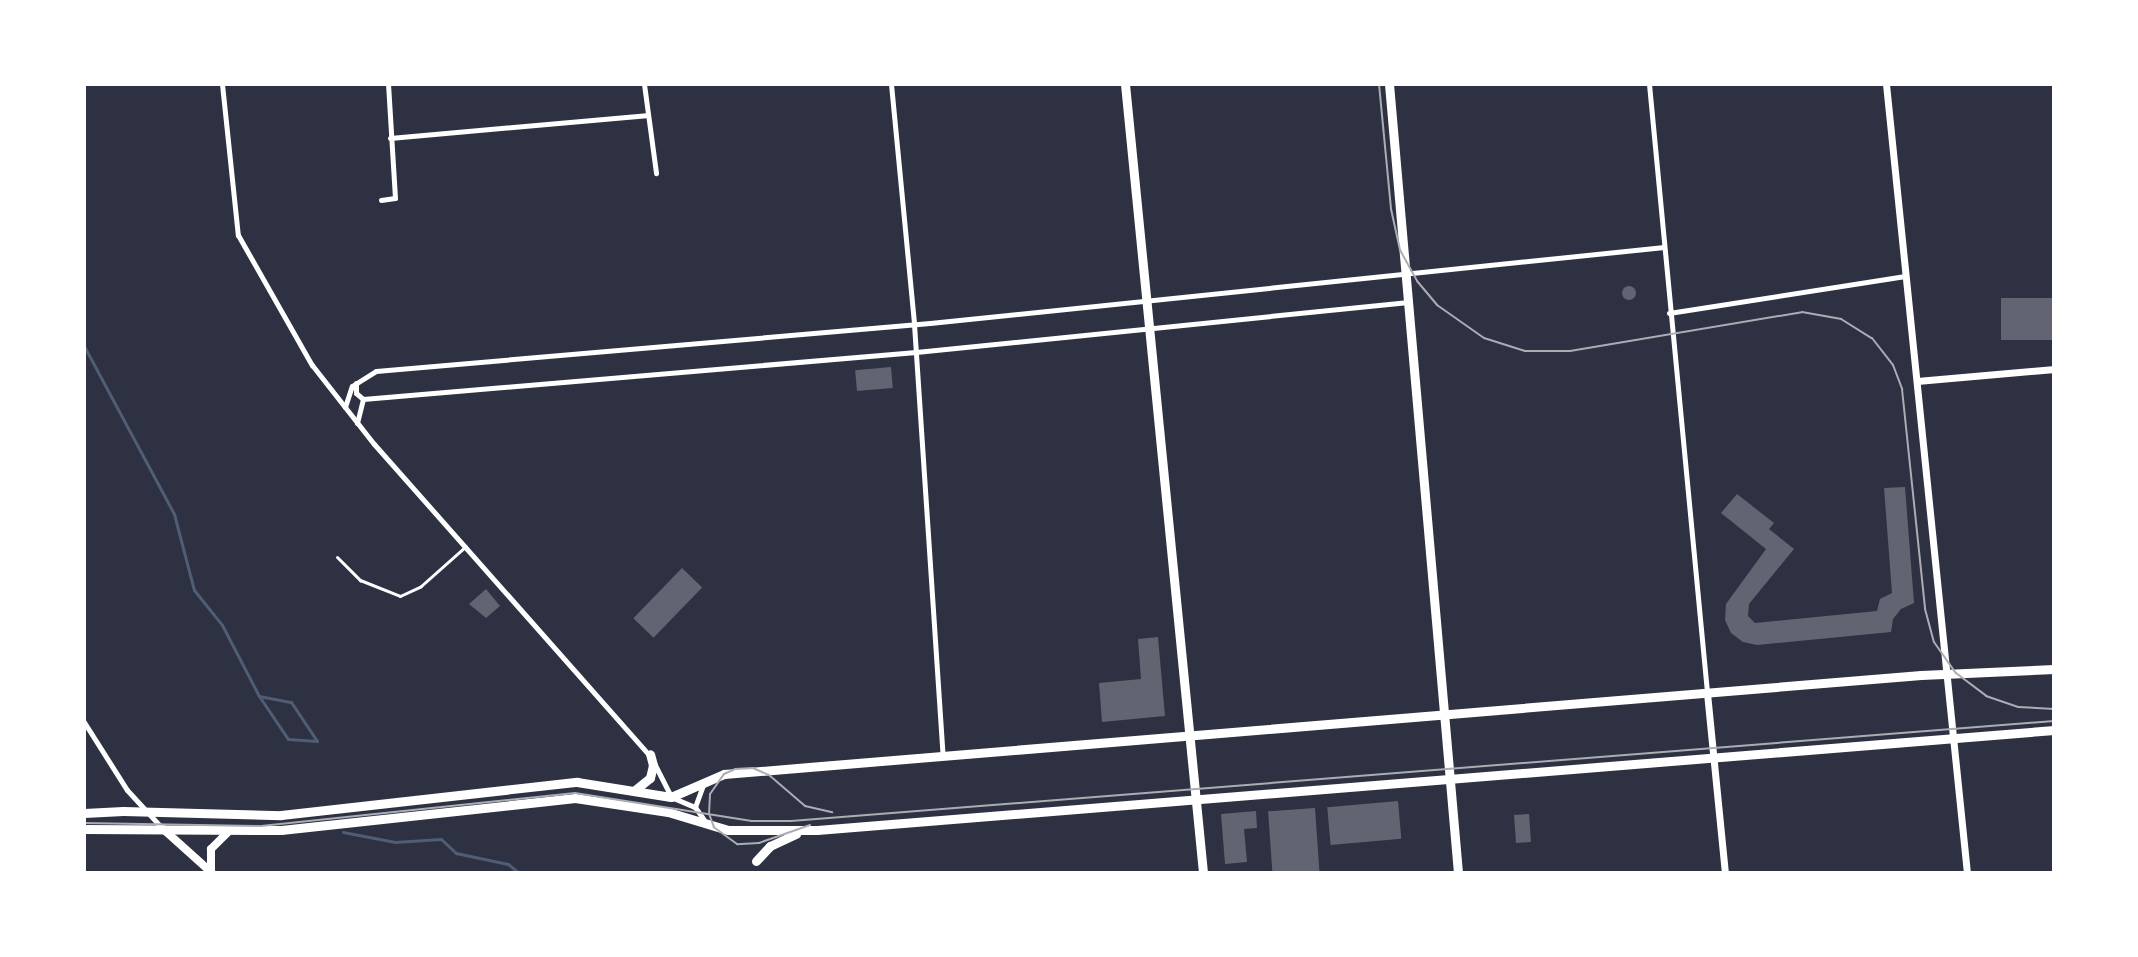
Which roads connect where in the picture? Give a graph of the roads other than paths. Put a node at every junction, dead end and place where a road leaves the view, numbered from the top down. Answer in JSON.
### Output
{"nodes":[{"id":1,"x":222,"y":84,"type":"edge"},
{"id":2,"x":388,"y":84,"type":"edge"},
{"id":3,"x":644,"y":84,"type":"edge"},
{"id":4,"x":891,"y":84,"type":"edge"},
{"id":5,"x":1125,"y":84,"type":"edge"},
{"id":6,"x":1389,"y":84,"type":"edge"},
{"id":7,"x":1649,"y":84,"type":"edge"},
{"id":8,"x":1886,"y":84,"type":"edge"},
{"id":9,"x":646,"y":115,"type":"junction"},
{"id":10,"x":390,"y":138,"type":"junction"},
{"id":11,"x":656,"y":173,"type":"dead end"},
{"id":12,"x":381,"y":200,"type":"dead end"},
{"id":13,"x":1664,"y":247,"type":"junction"},
{"id":14,"x":1405,"y":274,"type":"junction"},
{"id":15,"x":1906,"y":276,"type":"junction"},
{"id":16,"x":1144,"y":301,"type":"junction"},
{"id":17,"x":1408,"y":302,"type":"junction"},
{"id":18,"x":1669,"y":313,"type":"junction"},
{"id":19,"x":914,"y":324,"type":"junction"},
{"id":20,"x":1146,"y":326,"type":"junction"},
{"id":21,"x":916,"y":352,"type":"junction"},
{"id":22,"x":2054,"y":369,"type":"edge"},
{"id":23,"x":358,"y":379,"type":"junction"},
{"id":24,"x":1917,"y":381,"type":"junction"},
{"id":25,"x":363,"y":399,"type":"junction"},
{"id":26,"x":345,"y":407,"type":"junction"},
{"id":27,"x":357,"y":423,"type":"junction"},
{"id":28,"x":466,"y":546,"type":"junction"},
{"id":29,"x":337,"y":557,"type":"dead end"},
{"id":30,"x":2054,"y":669,"type":"edge"},
{"id":31,"x":1948,"y":673,"type":"junction"},
{"id":32,"x":1707,"y":693,"type":"junction"},
{"id":33,"x":1444,"y":716,"type":"junction"},
{"id":34,"x":84,"y":722,"type":"edge"},
{"id":35,"x":2054,"y":730,"type":"edge"},
{"id":36,"x":1191,"y":738,"type":"junction"},
{"id":37,"x":1956,"y":738,"type":"junction"},
{"id":38,"x":650,"y":754,"type":"junction"},
{"id":39,"x":943,"y":757,"type":"junction"},
{"id":40,"x":1712,"y":757,"type":"junction"},
{"id":41,"x":709,"y":778,"type":"junction"},
{"id":42,"x":1450,"y":779,"type":"junction"},
{"id":43,"x":635,"y":790,"type":"junction"},
{"id":44,"x":671,"y":797,"type":"junction"},
{"id":45,"x":1196,"y":800,"type":"junction"},
{"id":46,"x":695,"y":807,"type":"junction"},
{"id":47,"x":147,"y":811,"type":"junction"},
{"id":48,"x":668,"y":812,"type":"junction"},
{"id":49,"x":84,"y":813,"type":"edge"},
{"id":50,"x":714,"y":827,"type":"junction"},
{"id":51,"x":162,"y":828,"type":"junction"},
{"id":52,"x":84,"y":829,"type":"edge"},
{"id":53,"x":817,"y":830,"type":"junction"},
{"id":54,"x":229,"y":831,"type":"junction"},
{"id":55,"x":756,"y":861,"type":"dead end"},
{"id":56,"x":212,"y":873,"type":"edge"},
{"id":57,"x":1203,"y":873,"type":"edge"},
{"id":58,"x":1458,"y":873,"type":"edge"},
{"id":59,"x":1725,"y":873,"type":"edge"},
{"id":60,"x":1967,"y":873,"type":"edge"}],
"edges":[{"from":1,"to":26,"type":"street"},
{"from":2,"to":10,"type":"street"},
{"from":3,"to":9,"type":"street"},
{"from":4,"to":19,"type":"street"},
{"from":5,"to":16,"type":"main road"},
{"from":6,"to":14,"type":"main road"},
{"from":7,"to":13,"type":"street"},
{"from":8,"to":15,"type":"street"},
{"from":9,"to":10,"type":"street"},
{"from":9,"to":11,"type":"street"},
{"from":10,"to":12,"type":"street"},
{"from":13,"to":14,"type":"street"},
{"from":13,"to":18,"type":"street"},
{"from":14,"to":16,"type":"street"},
{"from":14,"to":17,"type":"main road"},
{"from":15,"to":18,"type":"street"},
{"from":15,"to":24,"type":"street"},
{"from":16,"to":19,"type":"street"},
{"from":16,"to":20,"type":"main road"},
{"from":17,"to":20,"type":"street"},
{"from":17,"to":33,"type":"main road"},
{"from":18,"to":32,"type":"street"},
{"from":19,"to":21,"type":"street"},
{"from":19,"to":23,"type":"street"},
{"from":20,"to":21,"type":"street"},
{"from":20,"to":36,"type":"main road"},
{"from":21,"to":25,"type":"street"},
{"from":21,"to":39,"type":"street"},
{"from":22,"to":24,"type":"street"},
{"from":23,"to":25,"type":"street"},
{"from":23,"to":26,"type":"street"},
{"from":24,"to":31,"type":"street"},
{"from":25,"to":27,"type":"street"},
{"from":26,"to":27,"type":"street"},
{"from":27,"to":28,"type":"street"},
{"from":28,"to":29,"type":"lane"},
{"from":28,"to":38,"type":"street"},
{"from":30,"to":31,"type":"main road"},
{"from":31,"to":32,"type":"main road"},
{"from":31,"to":37,"type":"street"},
{"from":32,"to":33,"type":"main road"},
{"from":32,"to":40,"type":"street"},
{"from":33,"to":36,"type":"main road"},
{"from":33,"to":42,"type":"main road"},
{"from":34,"to":47,"type":"street"},
{"from":35,"to":37,"type":"main road"},
{"from":36,"to":39,"type":"main road"},
{"from":36,"to":45,"type":"main road"},
{"from":37,"to":40,"type":"main road"},
{"from":37,"to":60,"type":"street"},
{"from":38,"to":43,"type":"main road"},
{"from":38,"to":44,"type":"street"},
{"from":39,"to":41,"type":"main road"},
{"from":40,"to":42,"type":"main road"},
{"from":40,"to":59,"type":"street"},
{"from":41,"to":44,"type":"main road"},
{"from":41,"to":46,"type":"street"},
{"from":42,"to":45,"type":"main road"},
{"from":42,"to":58,"type":"main road"},
{"from":43,"to":44,"type":"main road"},
{"from":43,"to":47,"type":"main road"},
{"from":44,"to":46,"type":"street"},
{"from":44,"to":48,"type":"main road"},
{"from":45,"to":53,"type":"main road"},
{"from":45,"to":57,"type":"main road"},
{"from":46,"to":50,"type":"street"},
{"from":47,"to":49,"type":"main road"},
{"from":47,"to":51,"type":"street"},
{"from":48,"to":50,"type":"main road"},
{"from":48,"to":54,"type":"main road"},
{"from":50,"to":53,"type":"main road"},
{"from":51,"to":52,"type":"main road"},
{"from":51,"to":54,"type":"main road"},
{"from":51,"to":56,"type":"main road"},
{"from":53,"to":55,"type":"main road"},
{"from":54,"to":56,"type":"main road"}]}
